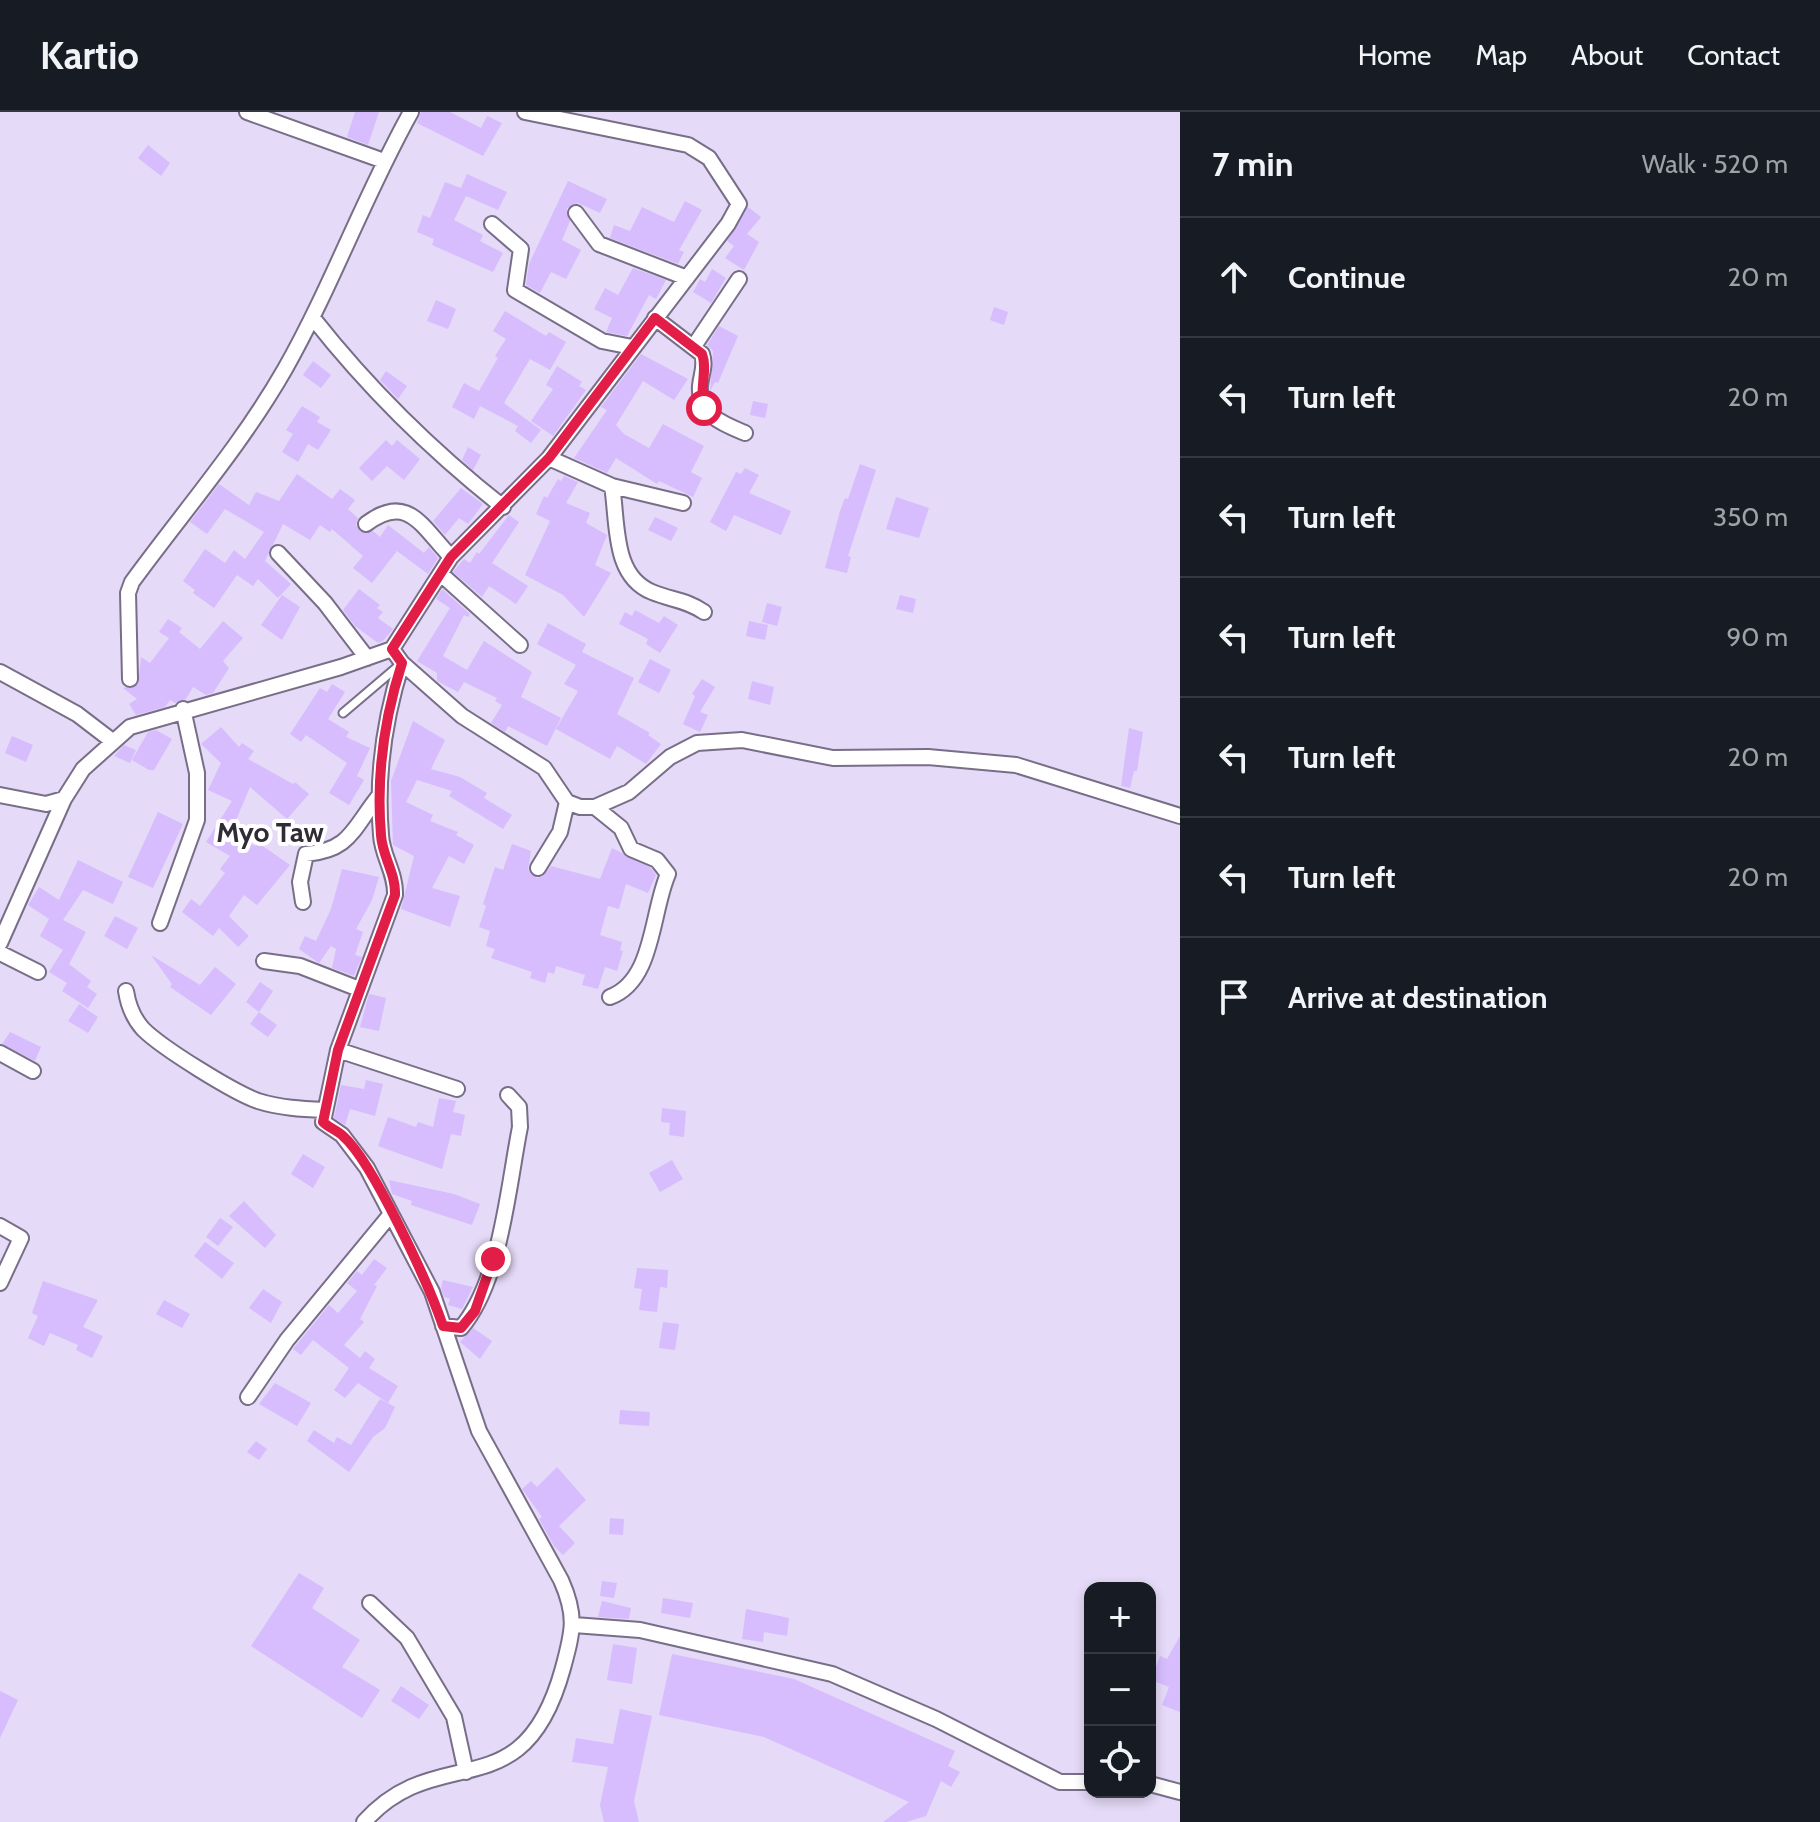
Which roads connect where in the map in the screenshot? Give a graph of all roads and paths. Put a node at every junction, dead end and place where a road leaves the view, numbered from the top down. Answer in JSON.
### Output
{"nodes":[{"id":1,"x":247,"y":112,"type":"edge"},
{"id":2,"x":411,"y":112,"type":"edge"},
{"id":3,"x":525,"y":112,"type":"edge"},
{"id":4,"x":384,"y":161,"type":"junction"},
{"id":5,"x":576,"y":213,"type":"dead end"},
{"id":6,"x":492,"y":224,"type":"dead end"},
{"id":7,"x":687,"y":278,"type":"junction"},
{"id":8,"x":739,"y":279,"type":"dead end"},
{"id":9,"x":313,"y":318,"type":"junction"},
{"id":10,"x":655,"y":318,"type":"junction"},
{"id":11,"x":694,"y":346,"type":"junction"},
{"id":12,"x":632,"y":347,"type":"junction"},
{"id":13,"x":745,"y":433,"type":"dead end"},
{"id":14,"x":549,"y":458,"type":"junction"},
{"id":15,"x":612,"y":486,"type":"junction"},
{"id":16,"x":683,"y":503,"type":"dead end"},
{"id":17,"x":503,"y":507,"type":"junction"},
{"id":18,"x":366,"y":524,"type":"dead end"},
{"id":19,"x":278,"y":553,"type":"dead end"},
{"id":20,"x":451,"y":557,"type":"junction"},
{"id":21,"x":442,"y":575,"type":"junction"},
{"id":22,"x":704,"y":612,"type":"dead end"},
{"id":23,"x":520,"y":645,"type":"dead end"},
{"id":24,"x":392,"y":649,"type":"junction"},
{"id":25,"x":367,"y":658,"type":"junction"},
{"id":26,"x":402,"y":663,"type":"junction"},
{"id":27,"x":0,"y":672,"type":"edge"},
{"id":28,"x":130,"y":679,"type":"dead end"},
{"id":29,"x":183,"y":709,"type":"junction"},
{"id":30,"x":343,"y":713,"type":"dead end"},
{"id":31,"x":111,"y":740,"type":"junction"},
{"id":32,"x":0,"y":795,"type":"edge"},
{"id":33,"x":378,"y":797,"type":"junction"},
{"id":34,"x":64,"y":799,"type":"junction"},
{"id":35,"x":567,"y":802,"type":"junction"},
{"id":36,"x":595,"y":807,"type":"junction"},
{"id":37,"x":1180,"y":816,"type":"edge"},
{"id":38,"x":538,"y":868,"type":"dead end"},
{"id":39,"x":303,"y":902,"type":"dead end"},
{"id":40,"x":160,"y":923,"type":"dead end"},
{"id":41,"x":0,"y":943,"type":"edge"},
{"id":42,"x":264,"y":961,"type":"dead end"},
{"id":43,"x":38,"y":972,"type":"dead end"},
{"id":44,"x":359,"y":989,"type":"junction"},
{"id":45,"x":126,"y":991,"type":"dead end"},
{"id":46,"x":610,"y":997,"type":"dead end"},
{"id":47,"x":338,"y":1050,"type":"junction"},
{"id":48,"x":0,"y":1053,"type":"edge"},
{"id":49,"x":33,"y":1071,"type":"dead end"},
{"id":50,"x":457,"y":1089,"type":"dead end"},
{"id":51,"x":508,"y":1095,"type":"dead end"},
{"id":52,"x":325,"y":1110,"type":"junction"},
{"id":53,"x":391,"y":1214,"type":"junction"},
{"id":54,"x":0,"y":1226,"type":"edge"},
{"id":55,"x":0,"y":1283,"type":"edge"},
{"id":56,"x":443,"y":1326,"type":"junction"},
{"id":57,"x":248,"y":1397,"type":"dead end"},
{"id":58,"x":370,"y":1603,"type":"dead end"},
{"id":59,"x":574,"y":1625,"type":"junction"},
{"id":60,"x":466,"y":1772,"type":"junction"},
{"id":61,"x":1084,"y":1782,"type":"edge"},
{"id":62,"x":1156,"y":1786,"type":"edge"},
{"id":63,"x":1180,"y":1792,"type":"edge"},
{"id":64,"x":364,"y":1822,"type":"edge"}],
"edges":[{"from":1,"to":4,"type":"street"},
{"from":2,"to":4,"type":"street"},
{"from":3,"to":7,"type":"street"},
{"from":4,"to":9,"type":"street"},
{"from":5,"to":7,"type":"street"},
{"from":6,"to":12,"type":"street"},
{"from":7,"to":10,"type":"street"},
{"from":8,"to":11,"type":"street"},
{"from":9,"to":17,"type":"street"},
{"from":9,"to":28,"type":"street"},
{"from":10,"to":11,"type":"street"},
{"from":10,"to":12,"type":"street"},
{"from":11,"to":13,"type":"street"},
{"from":12,"to":14,"type":"street"},
{"from":14,"to":15,"type":"street"},
{"from":14,"to":17,"type":"street"},
{"from":15,"to":16,"type":"street"},
{"from":15,"to":22,"type":"street"},
{"from":17,"to":20,"type":"street"},
{"from":18,"to":20,"type":"street"},
{"from":19,"to":25,"type":"street"},
{"from":20,"to":21,"type":"street"},
{"from":21,"to":23,"type":"street"},
{"from":21,"to":24,"type":"street"},
{"from":24,"to":25,"type":"street"},
{"from":24,"to":26,"type":"street"},
{"from":25,"to":29,"type":"street"},
{"from":26,"to":30,"type":"lane"},
{"from":26,"to":33,"type":"street"},
{"from":26,"to":35,"type":"street"},
{"from":27,"to":31,"type":"street"},
{"from":29,"to":31,"type":"street"},
{"from":29,"to":40,"type":"street"},
{"from":31,"to":34,"type":"street"},
{"from":32,"to":34,"type":"street"},
{"from":33,"to":39,"type":"street"},
{"from":33,"to":44,"type":"street"},
{"from":34,"to":41,"type":"street"},
{"from":35,"to":36,"type":"street"},
{"from":35,"to":38,"type":"street"},
{"from":36,"to":37,"type":"street"},
{"from":36,"to":46,"type":"street"},
{"from":41,"to":43,"type":"street"},
{"from":42,"to":44,"type":"street"},
{"from":44,"to":47,"type":"street"},
{"from":45,"to":52,"type":"street"},
{"from":47,"to":50,"type":"street"},
{"from":47,"to":52,"type":"street"},
{"from":48,"to":49,"type":"street"},
{"from":51,"to":56,"type":"street"},
{"from":52,"to":53,"type":"street"},
{"from":53,"to":56,"type":"street"},
{"from":53,"to":57,"type":"street"},
{"from":54,"to":55,"type":"street"},
{"from":56,"to":59,"type":"street"},
{"from":58,"to":60,"type":"street"},
{"from":59,"to":60,"type":"street"},
{"from":59,"to":61,"type":"street"},
{"from":60,"to":64,"type":"street"},
{"from":62,"to":63,"type":"street"}]}
